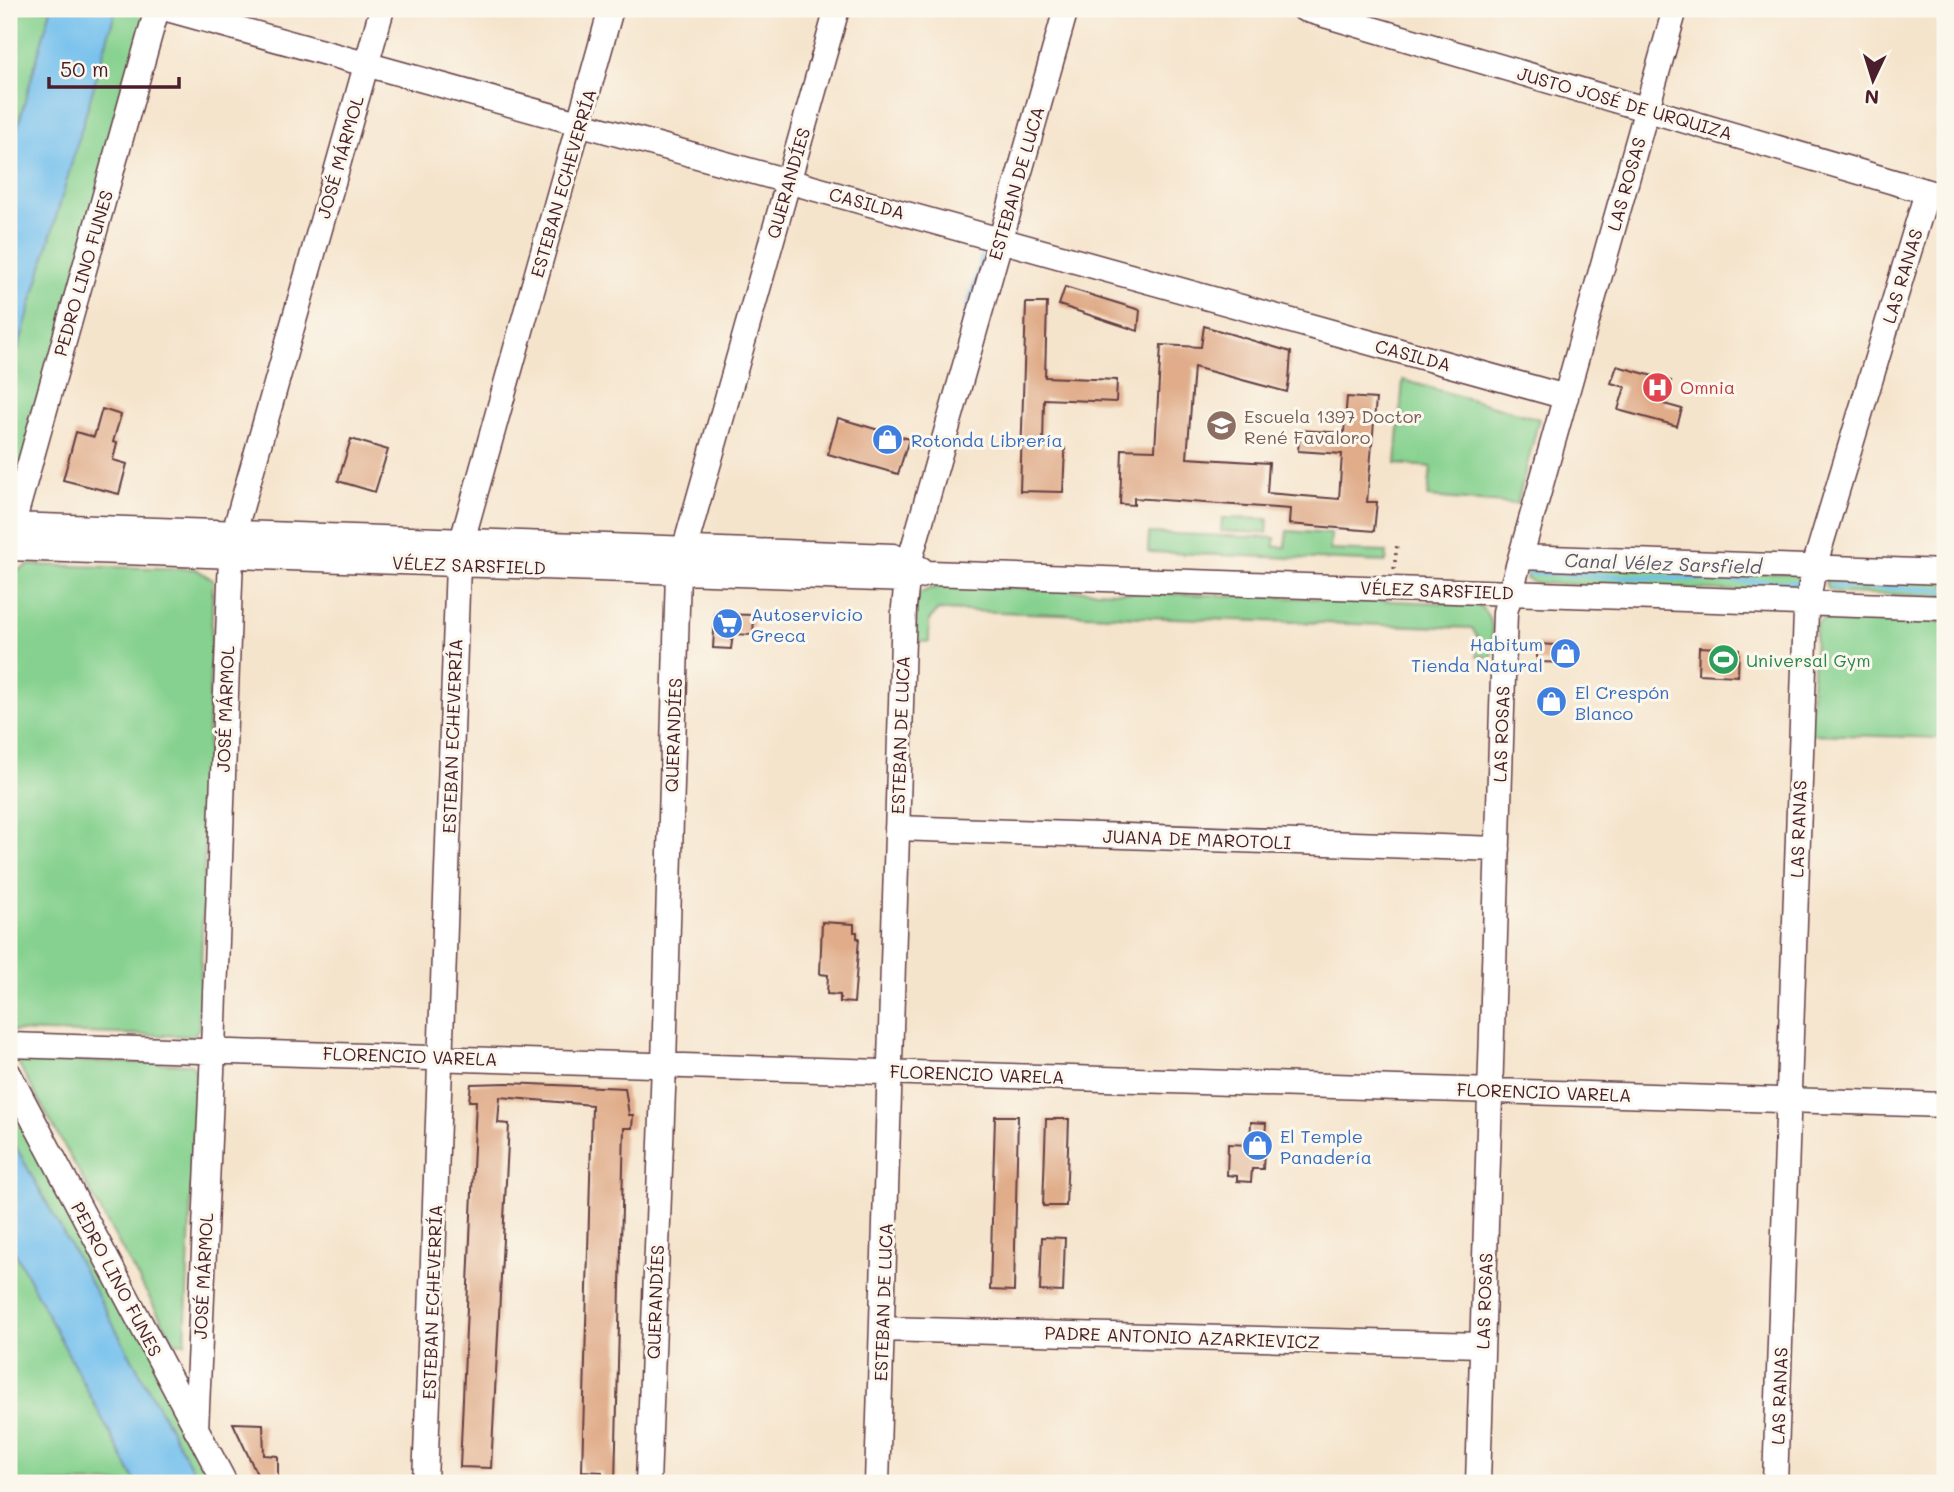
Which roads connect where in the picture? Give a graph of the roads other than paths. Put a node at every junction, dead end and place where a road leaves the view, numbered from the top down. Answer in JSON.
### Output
{"nodes":[{"id":1,"x":157,"y":9,"type":"edge"},
{"id":2,"x":167,"y":9,"type":"edge"},
{"id":3,"x":382,"y":9,"type":"edge"},
{"id":4,"x":611,"y":9,"type":"edge"},
{"id":5,"x":837,"y":9,"type":"edge"},
{"id":6,"x":1066,"y":9,"type":"edge"},
{"id":7,"x":1304,"y":9,"type":"edge"},
{"id":8,"x":1675,"y":9,"type":"edge"},
{"id":9,"x":366,"y":64,"type":"junction"},
{"id":10,"x":1647,"y":110,"type":"junction"},
{"id":11,"x":579,"y":123,"type":"junction"},
{"id":12,"x":788,"y":182,"type":"junction"},
{"id":13,"x":1936,"y":194,"type":"edge"},
{"id":14,"x":1001,"y":238,"type":"junction"},
{"id":15,"x":1566,"y":397,"type":"junction"},
{"id":16,"x":10,"y":537,"type":"edge"},
{"id":17,"x":232,"y":545,"type":"junction"},
{"id":18,"x":460,"y":553,"type":"junction"},
{"id":19,"x":1521,"y":557,"type":"junction"},
{"id":20,"x":681,"y":560,"type":"junction"},
{"id":21,"x":1814,"y":567,"type":"junction"},
{"id":22,"x":915,"y":572,"type":"junction"},
{"id":23,"x":1945,"y":572,"type":"edge"},
{"id":24,"x":1510,"y":593,"type":"junction"},
{"id":25,"x":1807,"y":603,"type":"junction"},
{"id":26,"x":1945,"y":608,"type":"edge"},
{"id":27,"x":897,"y":828,"type":"junction"},
{"id":28,"x":1498,"y":849,"type":"junction"},
{"id":29,"x":9,"y":1045,"type":"edge"},
{"id":30,"x":213,"y":1050,"type":"junction"},
{"id":31,"x":442,"y":1057,"type":"junction"},
{"id":32,"x":664,"y":1064,"type":"junction"},
{"id":33,"x":890,"y":1071,"type":"junction"},
{"id":34,"x":9,"y":1074,"type":"edge"},
{"id":35,"x":1491,"y":1091,"type":"junction"},
{"id":36,"x":1789,"y":1100,"type":"junction"},
{"id":37,"x":1945,"y":1105,"type":"edge"},
{"id":38,"x":882,"y":1329,"type":"junction"},
{"id":39,"x":1482,"y":1345,"type":"junction"},
{"id":40,"x":196,"y":1430,"type":"junction"},
{"id":41,"x":225,"y":1483,"type":"edge"},
{"id":42,"x":425,"y":1483,"type":"edge"},
{"id":43,"x":648,"y":1483,"type":"edge"},
{"id":44,"x":877,"y":1483,"type":"edge"},
{"id":45,"x":1478,"y":1483,"type":"edge"},
{"id":46,"x":1775,"y":1483,"type":"edge"}],
"edges":[{"from":1,"to":16,"type":"street","name":"PEDRO LINO FUNES"},
{"from":2,"to":9,"type":"street","name":"CASILDA"},
{"from":3,"to":9,"type":"street","name":"JOSÉ MÁRMOL"},
{"from":4,"to":11,"type":"street","name":"ESTEBAN ECHEVERRÍA"},
{"from":5,"to":12,"type":"street","name":"QUERANDÍES"},
{"from":6,"to":14,"type":"street","name":"ESTEBAN DE LUCA"},
{"from":7,"to":10,"type":"street","name":"JUSTO JOSÉ DE URQUIZA"},
{"from":8,"to":10,"type":"street","name":"LAS ROSAS"},
{"from":9,"to":11,"type":"street","name":"CASILDA"},
{"from":9,"to":17,"type":"street","name":"JOSÉ MÁRMOL"},
{"from":10,"to":13,"type":"street","name":"JUSTO JOSÉ DE URQUIZA"},
{"from":10,"to":15,"type":"street","name":"LAS ROSAS"},
{"from":11,"to":12,"type":"street","name":"CASILDA"},
{"from":11,"to":18,"type":"street","name":"ESTEBAN ECHEVERRÍA"},
{"from":12,"to":14,"type":"street","name":"CASILDA"},
{"from":12,"to":20,"type":"street","name":"QUERANDÍES"},
{"from":13,"to":21,"type":"street","name":"LAS RANAS"},
{"from":14,"to":15,"type":"street","name":"CASILDA"},
{"from":14,"to":22,"type":"street","name":"ESTEBAN DE LUCA"},
{"from":15,"to":19,"type":"street","name":"LAS ROSAS"},
{"from":16,"to":17,"type":"street","name":"VÉLEZ SARSFIELD"},
{"from":17,"to":18,"type":"street","name":"VÉLEZ SARSFIELD"},
{"from":17,"to":30,"type":"street","name":"JOSÉ MÁRMOL"},
{"from":18,"to":20,"type":"street","name":"VÉLEZ SARSFIELD"},
{"from":18,"to":31,"type":"street","name":"ESTEBAN ECHEVERRÍA"},
{"from":19,"to":21,"type":"street","name":"VÉLEZ SARSFIELD"},
{"from":19,"to":24,"type":"street","name":"LAS ROSAS"},
{"from":20,"to":22,"type":"street","name":"VÉLEZ SARSFIELD"},
{"from":20,"to":32,"type":"street","name":"QUERANDÍES"},
{"from":21,"to":23,"type":"street","name":"VÉLEZ SARSFIELD"},
{"from":21,"to":25,"type":"street","name":"LAS RANAS"},
{"from":22,"to":24,"type":"street","name":"VÉLEZ SARSFIELD"},
{"from":22,"to":27,"type":"street","name":"ESTEBAN DE LUCA"},
{"from":24,"to":25,"type":"street","name":"VÉLEZ SARSFIELD"},
{"from":24,"to":28,"type":"street","name":"LAS ROSAS"},
{"from":25,"to":26,"type":"street","name":"VÉLEZ SARSFIELD"},
{"from":25,"to":36,"type":"street","name":"LAS RANAS"},
{"from":27,"to":28,"type":"street","name":"JUANA DE MAROTOLI"},
{"from":27,"to":33,"type":"street","name":"ESTEBAN DE LUCA"},
{"from":28,"to":35,"type":"street","name":"LAS ROSAS"},
{"from":29,"to":30,"type":"street","name":"FLORENCIO VARELA"},
{"from":30,"to":31,"type":"street","name":"FLORENCIO VARELA"},
{"from":30,"to":40,"type":"street","name":"JOSÉ MÁRMOL"},
{"from":31,"to":32,"type":"street","name":"FLORENCIO VARELA"},
{"from":31,"to":42,"type":"street","name":"ESTEBAN ECHEVERRÍA"},
{"from":32,"to":33,"type":"street","name":"FLORENCIO VARELA"},
{"from":32,"to":43,"type":"street","name":"QUERANDÍES"},
{"from":33,"to":35,"type":"street","name":"FLORENCIO VARELA"},
{"from":33,"to":38,"type":"street","name":"ESTEBAN DE LUCA"},
{"from":34,"to":40,"type":"street","name":"PEDRO LINO FUNES"},
{"from":35,"to":36,"type":"street","name":"FLORENCIO VARELA"},
{"from":35,"to":39,"type":"street","name":"LAS ROSAS"},
{"from":36,"to":37,"type":"street","name":"FLORENCIO VARELA"},
{"from":36,"to":46,"type":"street","name":"LAS RANAS"},
{"from":38,"to":39,"type":"street","name":"PADRE ANTONIO AZARKIEVICZ"},
{"from":38,"to":44,"type":"street","name":"ESTEBAN DE LUCA"},
{"from":39,"to":45,"type":"street","name":"LAS ROSAS"},
{"from":40,"to":41,"type":"street","name":"PEDRO LINO FUNES"}]}
